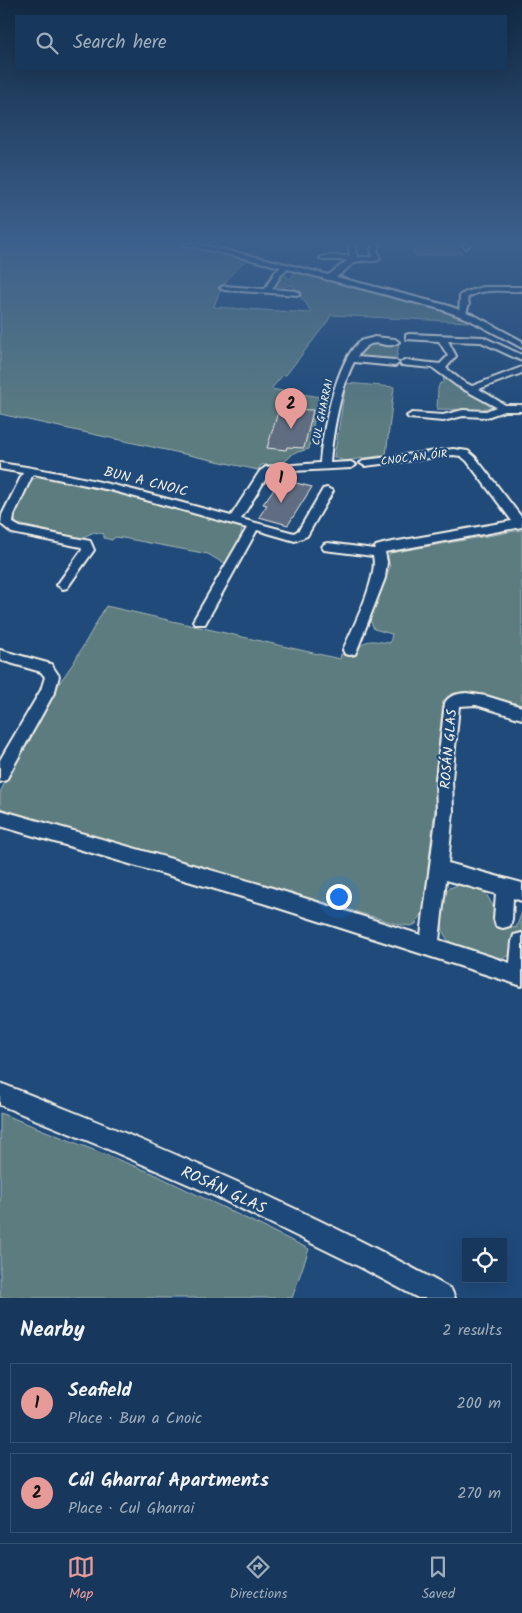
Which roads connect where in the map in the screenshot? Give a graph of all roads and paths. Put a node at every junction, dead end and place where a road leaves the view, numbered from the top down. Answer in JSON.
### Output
{"nodes":[{"id":1,"x":435,"y":305,"type":"edge"},
{"id":2,"x":465,"y":305,"type":"edge"},
{"id":3,"x":462,"y":313,"type":"junction"},
{"id":4,"x":409,"y":337,"type":"dead end"},
{"id":5,"x":442,"y":338,"type":"junction"},
{"id":6,"x":395,"y":342,"type":"dead end"},
{"id":7,"x":522,"y":345,"type":"edge"},
{"id":8,"x":522,"y":358,"type":"edge"},
{"id":9,"x":351,"y":359,"type":"junction"},
{"id":10,"x":441,"y":368,"type":"junction"},
{"id":11,"x":522,"y":370,"type":"edge"},
{"id":12,"x":472,"y":389,"type":"junction"},
{"id":13,"x":503,"y":408,"type":"junction"},
{"id":14,"x":522,"y":408,"type":"edge"},
{"id":15,"x":412,"y":416,"type":"dead end"},
{"id":16,"x":365,"y":463,"type":"dead end"},
{"id":17,"x":351,"y":465,"type":"dead end"},
{"id":18,"x":0,"y":466,"type":"edge"},
{"id":19,"x":325,"y":466,"type":"junction"},
{"id":20,"x":30,"y":470,"type":"junction"},
{"id":21,"x":326,"y":491,"type":"dead end"},
{"id":22,"x":234,"y":519,"type":"junction"},
{"id":23,"x":521,"y":523,"type":"edge"},
{"id":24,"x":254,"y":525,"type":"junction"},
{"id":25,"x":328,"y":547,"type":"dead end"},
{"id":26,"x":378,"y":554,"type":"junction"},
{"id":27,"x":63,"y":585,"type":"dead end"},
{"id":28,"x":200,"y":621,"type":"dead end"},
{"id":29,"x":350,"y":650,"type":"dead end"},
{"id":30,"x":0,"y":655,"type":"edge"},
{"id":31,"x":522,"y":713,"type":"edge"},
{"id":32,"x":0,"y":775,"type":"edge"},
{"id":33,"x":0,"y":818,"type":"edge"},
{"id":34,"x":437,"y":869,"type":"junction"},
{"id":35,"x":514,"y":890,"type":"edge"},
{"id":36,"x":503,"y":919,"type":"dead end"},
{"id":37,"x":521,"y":942,"type":"edge"},
{"id":38,"x":429,"y":946,"type":"junction"},
{"id":39,"x":520,"y":976,"type":"edge"},
{"id":40,"x":0,"y":1094,"type":"edge"},
{"id":41,"x":442,"y":1298,"type":"edge"}],
"edges":[{"from":1,"to":3,"type":"street"},
{"from":2,"to":3,"type":"street"},
{"from":3,"to":7,"type":"street"},
{"from":4,"to":5,"type":"street"},
{"from":5,"to":8,"type":"street"},
{"from":5,"to":10,"type":"street"},
{"from":6,"to":9,"type":"street","name":"CUL GHARRAI"},
{"from":9,"to":10,"type":"street"},
{"from":9,"to":19,"type":"street","name":"CUL GHARRAI"},
{"from":10,"to":12,"type":"street"},
{"from":11,"to":12,"type":"street"},
{"from":12,"to":13,"type":"street"},
{"from":13,"to":14,"type":"street"},
{"from":13,"to":15,"type":"street"},
{"from":16,"to":23,"type":"street","name":"CNOC AN ÓIR"},
{"from":17,"to":19,"type":"street"},
{"from":18,"to":20,"type":"street","name":"BUN A CNOIC"},
{"from":19,"to":22,"type":"street"},
{"from":20,"to":22,"type":"street","name":"BUN A CNOIC"},
{"from":20,"to":27,"type":"street"},
{"from":21,"to":24,"type":"street","name":"BUN A CNOIC"},
{"from":22,"to":24,"type":"street","name":"BUN A CNOIC"},
{"from":23,"to":26,"type":"street","name":"CNOC AN ÓIR"},
{"from":24,"to":28,"type":"street"},
{"from":25,"to":26,"type":"street","name":"CNOC AN ÓIR"},
{"from":26,"to":29,"type":"street"},
{"from":30,"to":32,"type":"street"},
{"from":31,"to":34,"type":"street","name":"ROSÁN GLAS"},
{"from":33,"to":38,"type":"street"},
{"from":34,"to":35,"type":"street"},
{"from":34,"to":38,"type":"street","name":"ROSÁN GLAS"},
{"from":35,"to":36,"type":"street"},
{"from":37,"to":39,"type":"street"},
{"from":38,"to":39,"type":"street"},
{"from":40,"to":41,"type":"street","name":"ROSÁN GLAS"}]}
